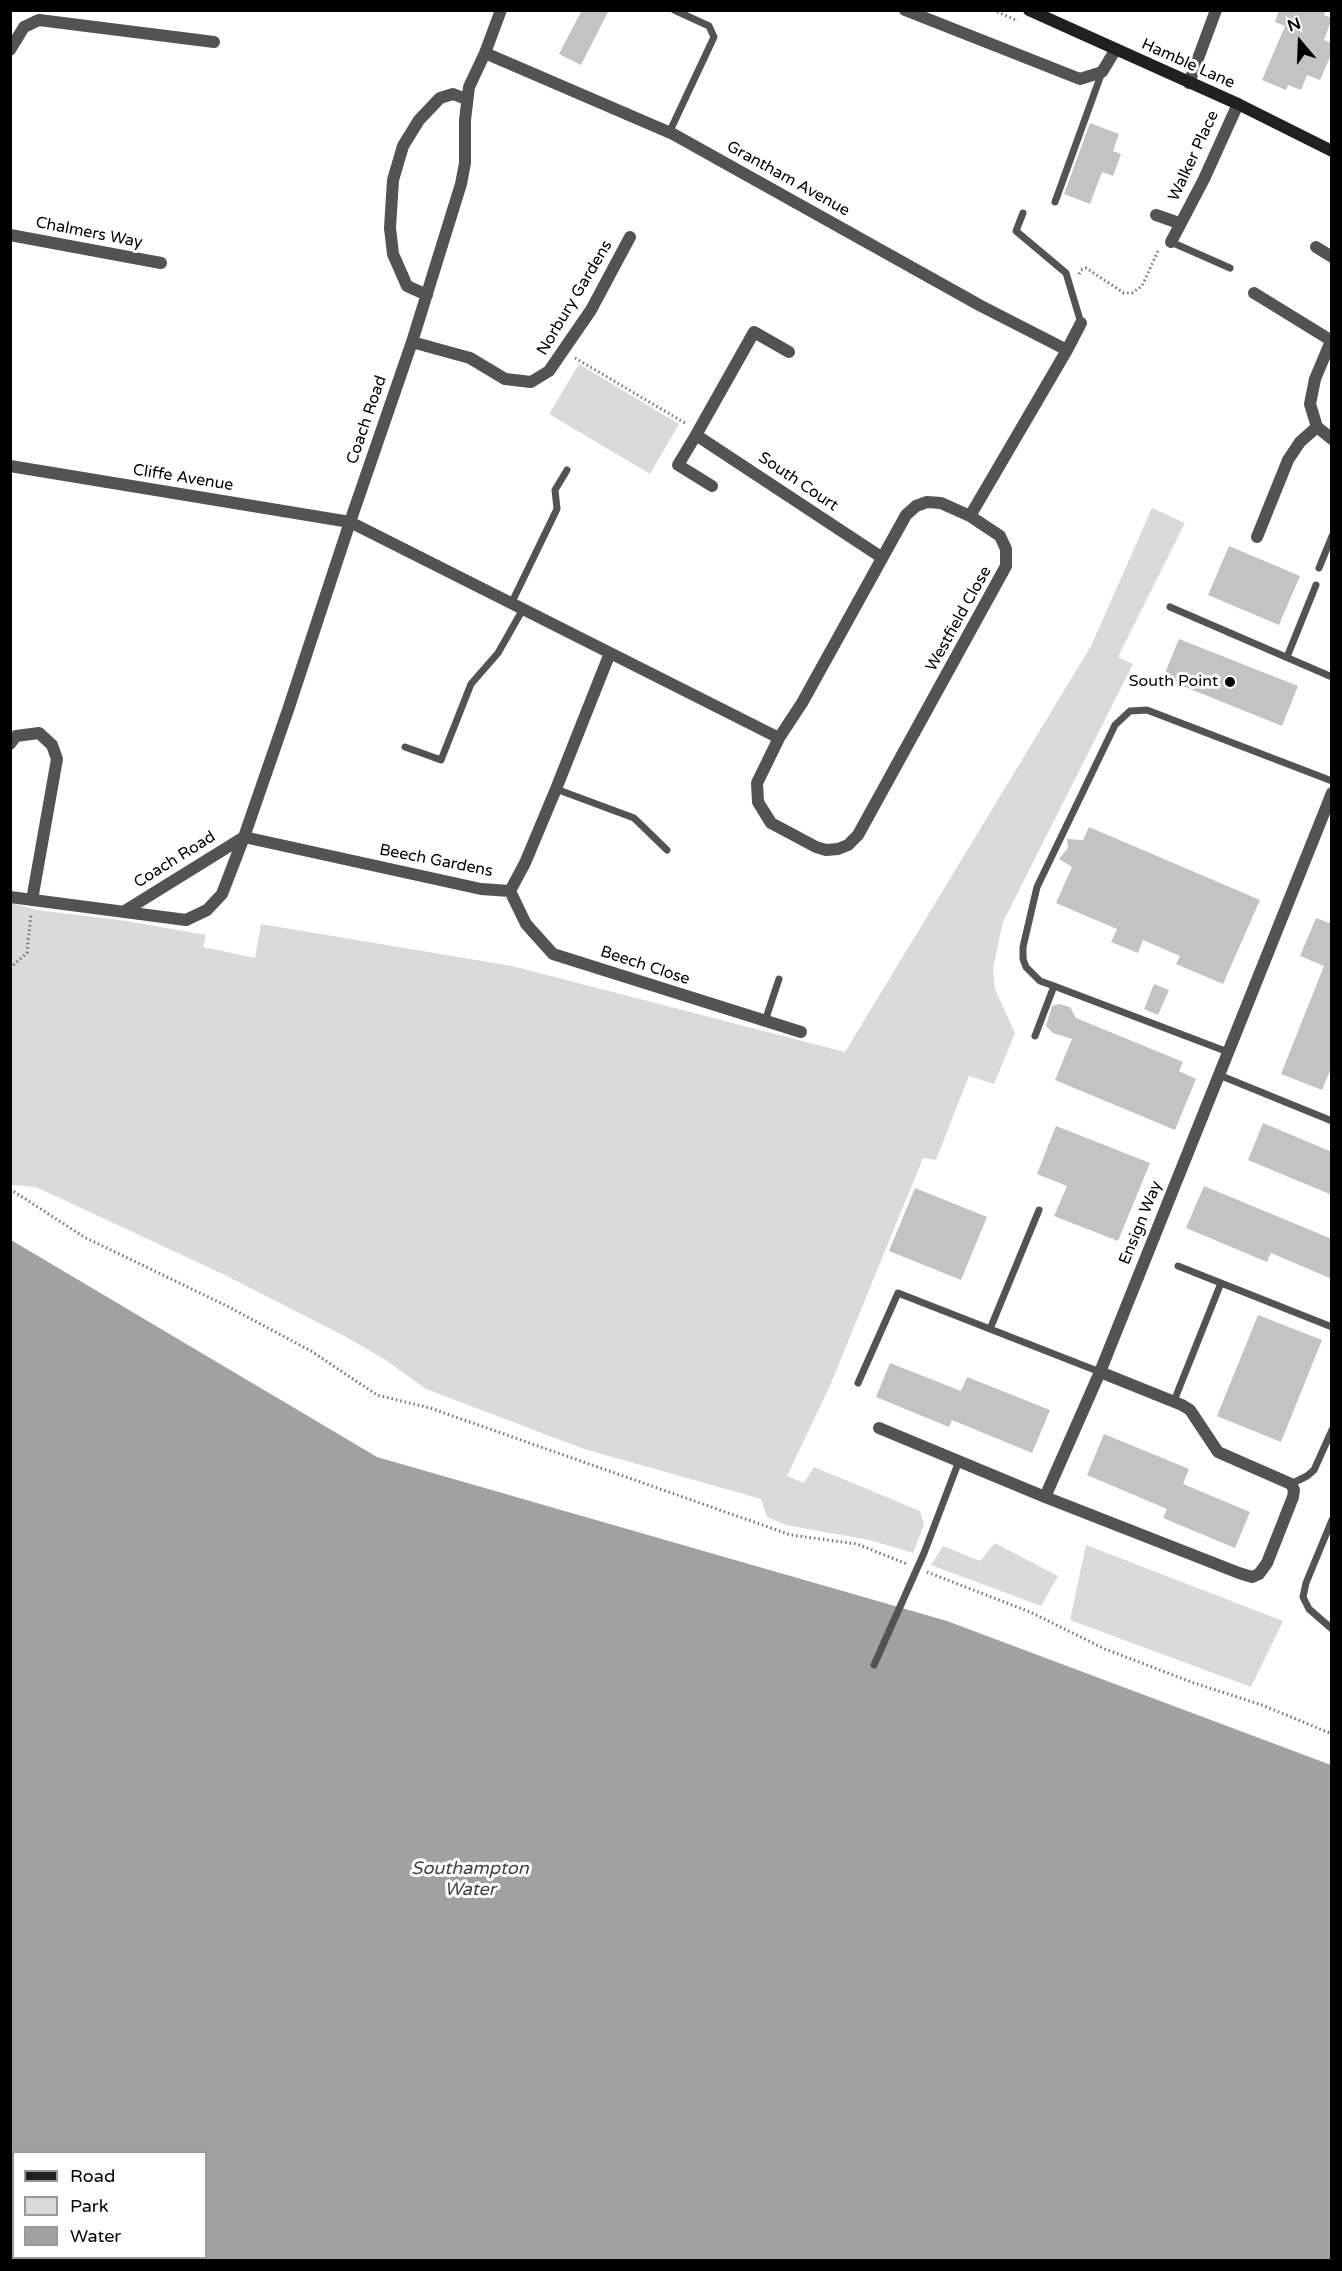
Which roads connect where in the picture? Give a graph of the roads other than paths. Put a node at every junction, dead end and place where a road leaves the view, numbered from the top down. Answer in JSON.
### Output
{"nodes":[{"id":1,"x":501,"y":10,"type":"edge"},
{"id":2,"x":674,"y":10,"type":"edge"},
{"id":3,"x":905,"y":10,"type":"edge"},
{"id":4,"x":1029,"y":10,"type":"edge"},
{"id":5,"x":1216,"y":10,"type":"edge"},
{"id":6,"x":214,"y":42,"type":"dead end"},
{"id":7,"x":1116,"y":49,"type":"junction"},
{"id":8,"x":10,"y":50,"type":"edge"},
{"id":9,"x":485,"y":52,"type":"junction"},
{"id":10,"x":1102,"y":72,"type":"junction"},
{"id":11,"x":1189,"y":83,"type":"junction"},
{"id":12,"x":466,"y":99,"type":"junction"},
{"id":13,"x":1238,"y":104,"type":"junction"},
{"id":14,"x":669,"y":133,"type":"junction"},
{"id":15,"x":1332,"y":151,"type":"edge"},
{"id":16,"x":1054,"y":202,"type":"dead end"},
{"id":17,"x":1023,"y":213,"type":"dead end"},
{"id":18,"x":1156,"y":215,"type":"dead end"},
{"id":19,"x":1179,"y":223,"type":"junction"},
{"id":20,"x":10,"y":235,"type":"edge"},
{"id":21,"x":630,"y":237,"type":"dead end"},
{"id":22,"x":1171,"y":242,"type":"joint"},
{"id":23,"x":1316,"y":247,"type":"dead end"},
{"id":24,"x":1332,"y":257,"type":"edge"},
{"id":25,"x":161,"y":264,"type":"dead end"},
{"id":26,"x":1230,"y":268,"type":"dead end"},
{"id":27,"x":1254,"y":293,"type":"dead end"},
{"id":28,"x":427,"y":295,"type":"junction"},
{"id":29,"x":1081,"y":323,"type":"joint"},
{"id":30,"x":1331,"y":341,"type":"edge"},
{"id":31,"x":412,"y":342,"type":"junction"},
{"id":32,"x":1068,"y":350,"type":"junction"},
{"id":33,"x":789,"y":352,"type":"dead end"},
{"id":34,"x":1317,"y":427,"type":"junction"},
{"id":35,"x":697,"y":433,"type":"junction"},
{"id":36,"x":1332,"y":439,"type":"edge"},
{"id":37,"x":10,"y":466,"type":"edge"},
{"id":38,"x":567,"y":470,"type":"dead end"},
{"id":39,"x":712,"y":486,"type":"dead end"},
{"id":40,"x":970,"y":516,"type":"junction"},
{"id":41,"x":350,"y":522,"type":"junction"},
{"id":42,"x":1332,"y":536,"type":"edge"},
{"id":43,"x":1257,"y":537,"type":"dead end"},
{"id":44,"x":881,"y":557,"type":"junction"},
{"id":45,"x":1319,"y":568,"type":"dead end"},
{"id":46,"x":1316,"y":585,"type":"dead end"},
{"id":47,"x":511,"y":604,"type":"junction"},
{"id":48,"x":1170,"y":607,"type":"dead end"},
{"id":49,"x":523,"y":609,"type":"junction"},
{"id":50,"x":610,"y":653,"type":"junction"},
{"id":51,"x":1287,"y":657,"type":"junction"},
{"id":52,"x":1332,"y":676,"type":"edge"},
{"id":53,"x":779,"y":738,"type":"junction"},
{"id":54,"x":10,"y":744,"type":"edge"},
{"id":55,"x":405,"y":747,"type":"dead end"},
{"id":56,"x":1332,"y":781,"type":"edge"},
{"id":57,"x":556,"y":789,"type":"junction"},
{"id":58,"x":1332,"y":793,"type":"edge"},
{"id":59,"x":244,"y":837,"type":"junction"},
{"id":60,"x":667,"y":850,"type":"dead end"},
{"id":61,"x":510,"y":891,"type":"junction"},
{"id":62,"x":10,"y":897,"type":"edge"},
{"id":63,"x":32,"y":900,"type":"junction"},
{"id":64,"x":123,"y":912,"type":"junction"},
{"id":65,"x":779,"y":979,"type":"dead end"},
{"id":66,"x":1054,"y":986,"type":"junction"},
{"id":67,"x":765,"y":1021,"type":"junction"},
{"id":68,"x":801,"y":1032,"type":"dead end"},
{"id":69,"x":1035,"y":1036,"type":"dead end"},
{"id":70,"x":1228,"y":1052,"type":"junction"},
{"id":71,"x":1219,"y":1075,"type":"junction"},
{"id":72,"x":1332,"y":1121,"type":"edge"},
{"id":73,"x":1040,"y":1210,"type":"dead end"},
{"id":74,"x":1178,"y":1266,"type":"dead end"},
{"id":75,"x":1221,"y":1283,"type":"junction"},
{"id":76,"x":1332,"y":1327,"type":"edge"},
{"id":77,"x":990,"y":1329,"type":"junction"},
{"id":78,"x":1100,"y":1371,"type":"junction"},
{"id":79,"x":858,"y":1383,"type":"dead end"},
{"id":80,"x":1174,"y":1401,"type":"junction"},
{"id":81,"x":879,"y":1428,"type":"dead end"},
{"id":82,"x":1332,"y":1430,"type":"edge"},
{"id":83,"x":960,"y":1461,"type":"junction"},
{"id":84,"x":1291,"y":1484,"type":"junction"},
{"id":85,"x":1045,"y":1497,"type":"junction"},
{"id":86,"x":1332,"y":1520,"type":"edge"},
{"id":87,"x":1332,"y":1629,"type":"edge"},
{"id":88,"x":874,"y":1665,"type":"dead end"}],
"edges":[{"from":1,"to":9,"type":"street","name":"Coach Road"},
{"from":2,"to":14,"type":"lane"},
{"from":3,"to":10,"type":"street"},
{"from":4,"to":7,"type":"main road","name":"Hamble Lane"},
{"from":5,"to":11,"type":"street"},
{"from":6,"to":8,"type":"street"},
{"from":7,"to":10,"type":"street"},
{"from":7,"to":11,"type":"main road","name":"Hamble Lane"},
{"from":9,"to":12,"type":"street","name":"Coach Road"},
{"from":9,"to":14,"type":"street","name":"Grantham Avenue"},
{"from":10,"to":16,"type":"lane"},
{"from":11,"to":13,"type":"main road","name":"Hamble Lane"},
{"from":12,"to":28,"type":"street","name":"Coach Road"},
{"from":12,"to":28,"type":"street"},
{"from":13,"to":15,"type":"main road","name":"Hamble Lane"},
{"from":13,"to":19,"type":"street","name":"Walker Place"},
{"from":14,"to":32,"type":"street","name":"Grantham Avenue"},
{"from":17,"to":29,"type":"lane"},
{"from":18,"to":19,"type":"street","name":"Walker Place"},
{"from":19,"to":22,"type":"street","name":"Walker Place"},
{"from":20,"to":25,"type":"street","name":"Chalmers Way"},
{"from":21,"to":31,"type":"street","name":"Norbury Gardens"},
{"from":22,"to":26,"type":"lane"},
{"from":23,"to":24,"type":"street"},
{"from":27,"to":30,"type":"street"},
{"from":28,"to":31,"type":"street","name":"Coach Road"},
{"from":29,"to":32,"type":"street"},
{"from":30,"to":34,"type":"street"},
{"from":31,"to":41,"type":"street","name":"Coach Road"},
{"from":32,"to":40,"type":"street"},
{"from":33,"to":35,"type":"street"},
{"from":34,"to":36,"type":"street"},
{"from":34,"to":43,"type":"street"},
{"from":35,"to":39,"type":"street"},
{"from":35,"to":44,"type":"street","name":"South Court"},
{"from":37,"to":41,"type":"street","name":"Cliffe Avenue"},
{"from":38,"to":47,"type":"lane"},
{"from":40,"to":44,"type":"street","name":"Westfield Close"},
{"from":40,"to":53,"type":"street","name":"Westfield Close"},
{"from":41,"to":47,"type":"street"},
{"from":41,"to":59,"type":"street","name":"Coach Road"},
{"from":42,"to":45,"type":"lane"},
{"from":44,"to":53,"type":"street","name":"Westfield Close"},
{"from":46,"to":51,"type":"lane"},
{"from":47,"to":49,"type":"street"},
{"from":48,"to":51,"type":"lane"},
{"from":49,"to":50,"type":"street"},
{"from":49,"to":55,"type":"lane"},
{"from":50,"to":53,"type":"street"},
{"from":50,"to":57,"type":"street","name":"Beech Gardens"},
{"from":51,"to":52,"type":"lane"},
{"from":54,"to":63,"type":"street"},
{"from":56,"to":66,"type":"lane"},
{"from":57,"to":60,"type":"lane"},
{"from":57,"to":61,"type":"street","name":"Beech Gardens"},
{"from":58,"to":70,"type":"street","name":"Ensign Way"},
{"from":59,"to":61,"type":"street","name":"Beech Gardens"},
{"from":59,"to":64,"type":"street","name":"Coach Road"},
{"from":59,"to":64,"type":"street","name":"Coach Road"},
{"from":61,"to":67,"type":"street","name":"Beech Close"},
{"from":62,"to":63,"type":"street"},
{"from":63,"to":64,"type":"street"},
{"from":65,"to":67,"type":"lane"},
{"from":66,"to":69,"type":"lane"},
{"from":66,"to":70,"type":"lane"},
{"from":67,"to":68,"type":"street","name":"Beech Close"},
{"from":70,"to":71,"type":"street","name":"Ensign Way"},
{"from":71,"to":72,"type":"lane"},
{"from":71,"to":78,"type":"street","name":"Ensign Way"},
{"from":73,"to":77,"type":"lane"},
{"from":74,"to":75,"type":"lane"},
{"from":75,"to":76,"type":"lane"},
{"from":75,"to":80,"type":"lane"},
{"from":77,"to":78,"type":"lane"},
{"from":77,"to":79,"type":"lane"},
{"from":78,"to":80,"type":"street"},
{"from":78,"to":85,"type":"street","name":"Ensign Way"},
{"from":80,"to":84,"type":"street"},
{"from":81,"to":83,"type":"street"},
{"from":82,"to":84,"type":"lane"},
{"from":83,"to":85,"type":"street"},
{"from":83,"to":88,"type":"lane"},
{"from":84,"to":85,"type":"street"},
{"from":86,"to":87,"type":"lane"}]}
